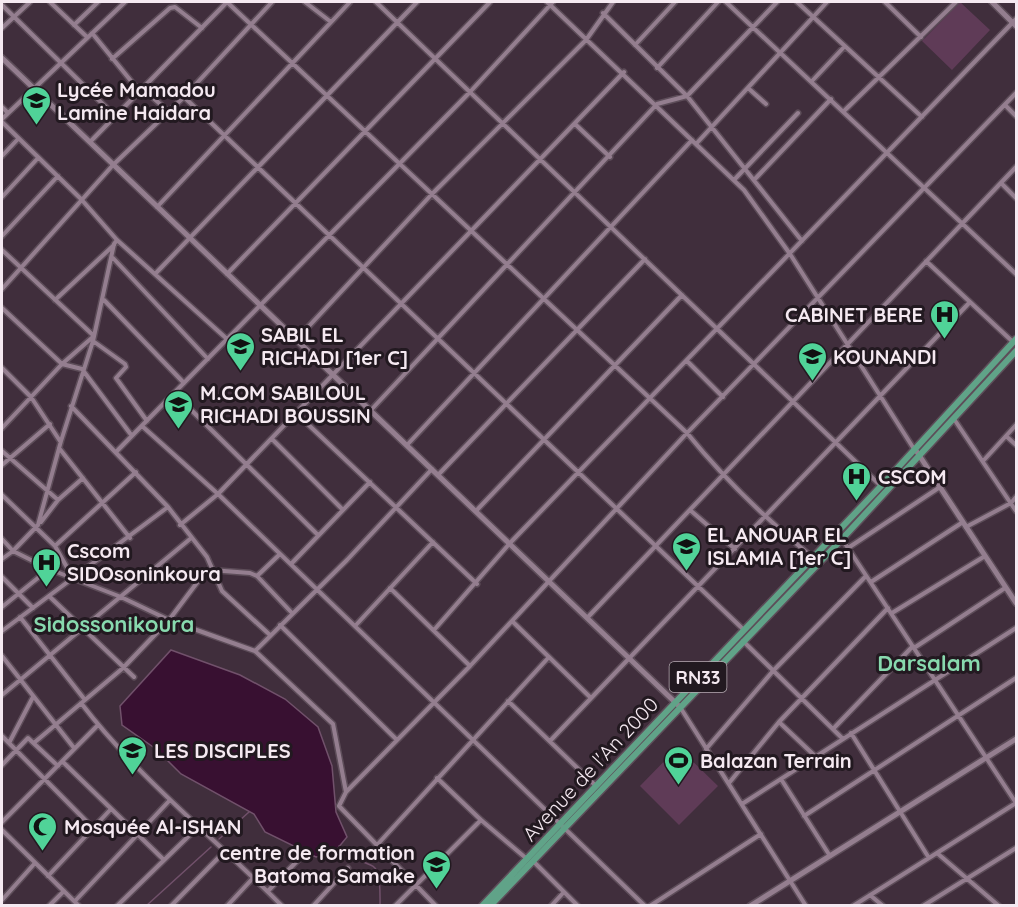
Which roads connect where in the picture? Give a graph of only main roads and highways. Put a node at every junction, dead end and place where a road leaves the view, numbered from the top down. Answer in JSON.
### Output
{"nodes":[{"id":1,"x":1015,"y":341,"type":"edge"},
{"id":2,"x":1016,"y":354,"type":"edge"},
{"id":3,"x":564,"y":825,"type":"junction"},
{"id":4,"x":530,"y":861,"type":"junction"},
{"id":5,"x":482,"y":906,"type":"edge"},
{"id":6,"x":490,"y":906,"type":"edge"}],
"edges":[{"from":1,"to":3,"type":"main road","name":"Avenue de l'An 2000","number":"RN33"},
{"from":2,"to":3,"type":"main road","name":"Avenue de l'An 2000","number":"RN33"},
{"from":3,"to":4,"type":"main road","name":"Avenue de l'An 2000","number":"RN33"},
{"from":4,"to":5,"type":"main road","name":"Avenue de l'An 2000","number":"RN33"},
{"from":4,"to":6,"type":"main road","name":"Avenue de l'An 2000","number":"RN33"}]}
